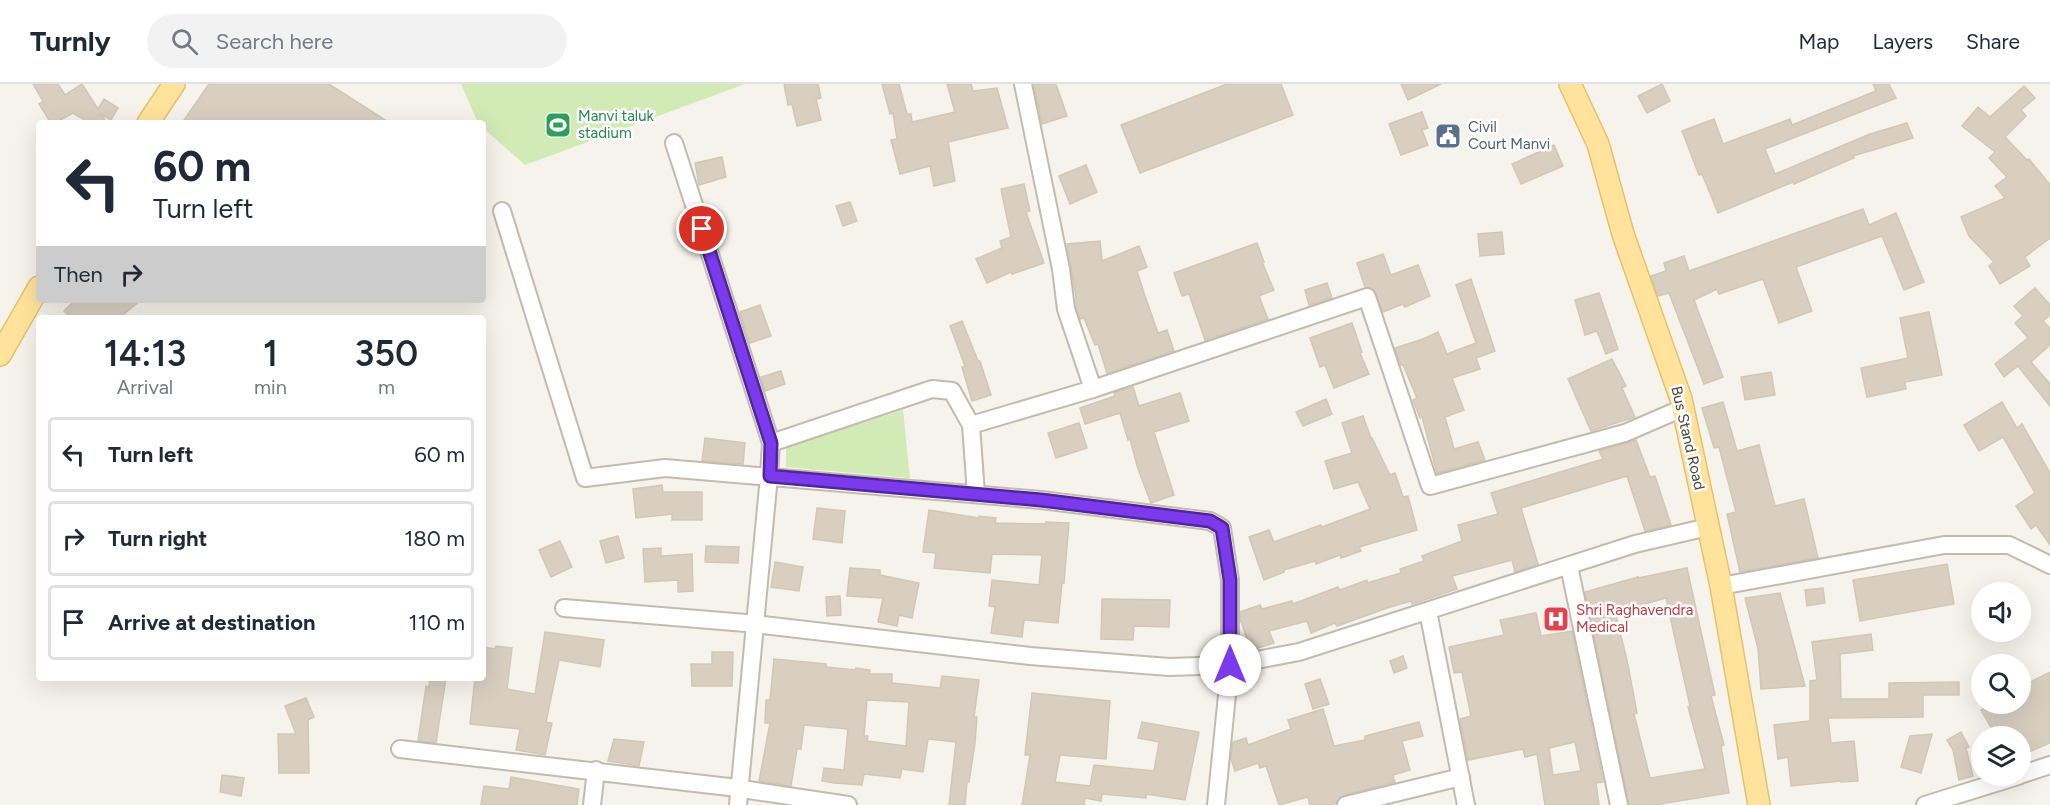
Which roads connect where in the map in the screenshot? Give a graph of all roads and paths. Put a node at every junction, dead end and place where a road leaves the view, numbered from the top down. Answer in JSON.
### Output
{"nodes":[{"id":1,"x":174,"y":84,"type":"edge"},
{"id":2,"x":1023,"y":84,"type":"edge"},
{"id":3,"x":1570,"y":84,"type":"edge"},
{"id":4,"x":150,"y":120,"type":"edge"},
{"id":5,"x":674,"y":143,"type":"dead end"},
{"id":6,"x":502,"y":211,"type":"dead end"},
{"id":7,"x":36,"y":292,"type":"edge"},
{"id":8,"x":0,"y":355,"type":"edge"},
{"id":9,"x":1093,"y":389,"type":"junction"},
{"id":10,"x":1683,"y":408,"type":"junction"},
{"id":11,"x":971,"y":424,"type":"junction"},
{"id":12,"x":771,"y":443,"type":"junction"},
{"id":13,"x":770,"y":476,"type":"junction"},
{"id":14,"x":976,"y":494,"type":"junction"},
{"id":15,"x":1708,"y":527,"type":"junction"},
{"id":16,"x":2050,"y":565,"type":"edge"},
{"id":17,"x":1569,"y":566,"type":"junction"},
{"id":18,"x":1721,"y":586,"type":"junction"},
{"id":19,"x":564,"y":608,"type":"dead end"},
{"id":20,"x":1428,"y":611,"type":"junction"},
{"id":21,"x":755,"y":624,"type":"junction"},
{"id":22,"x":1230,"y":665,"type":"junction"},
{"id":23,"x":400,"y":749,"type":"dead end"},
{"id":24,"x":2050,"y":765,"type":"edge"},
{"id":25,"x":596,"y":770,"type":"junction"},
{"id":26,"x":2031,"y":771,"type":"edge"},
{"id":27,"x":1461,"y":777,"type":"junction"},
{"id":28,"x":1985,"y":786,"type":"edge"},
{"id":29,"x":739,"y":797,"type":"edge"},
{"id":30,"x":592,"y":805,"type":"edge"},
{"id":31,"x":848,"y":805,"type":"edge"},
{"id":32,"x":1216,"y":805,"type":"edge"},
{"id":33,"x":1346,"y":805,"type":"edge"},
{"id":34,"x":1466,"y":805,"type":"edge"},
{"id":35,"x":1619,"y":805,"type":"edge"},
{"id":36,"x":1759,"y":805,"type":"edge"},
{"id":37,"x":1925,"y":805,"type":"edge"}],
"edges":[{"from":1,"to":4,"type":"main road"},
{"from":2,"to":9,"type":"street"},
{"from":3,"to":10,"type":"main road","name":"Bus Stand Road"},
{"from":5,"to":12,"type":"street"},
{"from":6,"to":13,"type":"street"},
{"from":7,"to":8,"type":"main road"},
{"from":9,"to":10,"type":"street"},
{"from":9,"to":11,"type":"street"},
{"from":10,"to":15,"type":"main road","name":"Bus Stand Road"},
{"from":11,"to":12,"type":"street"},
{"from":11,"to":14,"type":"street"},
{"from":12,"to":13,"type":"street"},
{"from":13,"to":14,"type":"street"},
{"from":13,"to":21,"type":"street"},
{"from":14,"to":22,"type":"street"},
{"from":15,"to":17,"type":"street"},
{"from":15,"to":18,"type":"main road","name":"Bus Stand Road"},
{"from":16,"to":18,"type":"street"},
{"from":17,"to":20,"type":"street"},
{"from":17,"to":35,"type":"street"},
{"from":18,"to":36,"type":"main road","name":"Bus Stand Road"},
{"from":19,"to":21,"type":"street"},
{"from":20,"to":22,"type":"street"},
{"from":20,"to":27,"type":"street"},
{"from":21,"to":22,"type":"street"},
{"from":21,"to":29,"type":"street"},
{"from":22,"to":32,"type":"street"},
{"from":23,"to":25,"type":"street"},
{"from":24,"to":26,"type":"street"},
{"from":25,"to":29,"type":"street"},
{"from":25,"to":30,"type":"street"},
{"from":27,"to":33,"type":"street"},
{"from":27,"to":34,"type":"street"},
{"from":28,"to":37,"type":"street"},
{"from":29,"to":31,"type":"street"}]}
